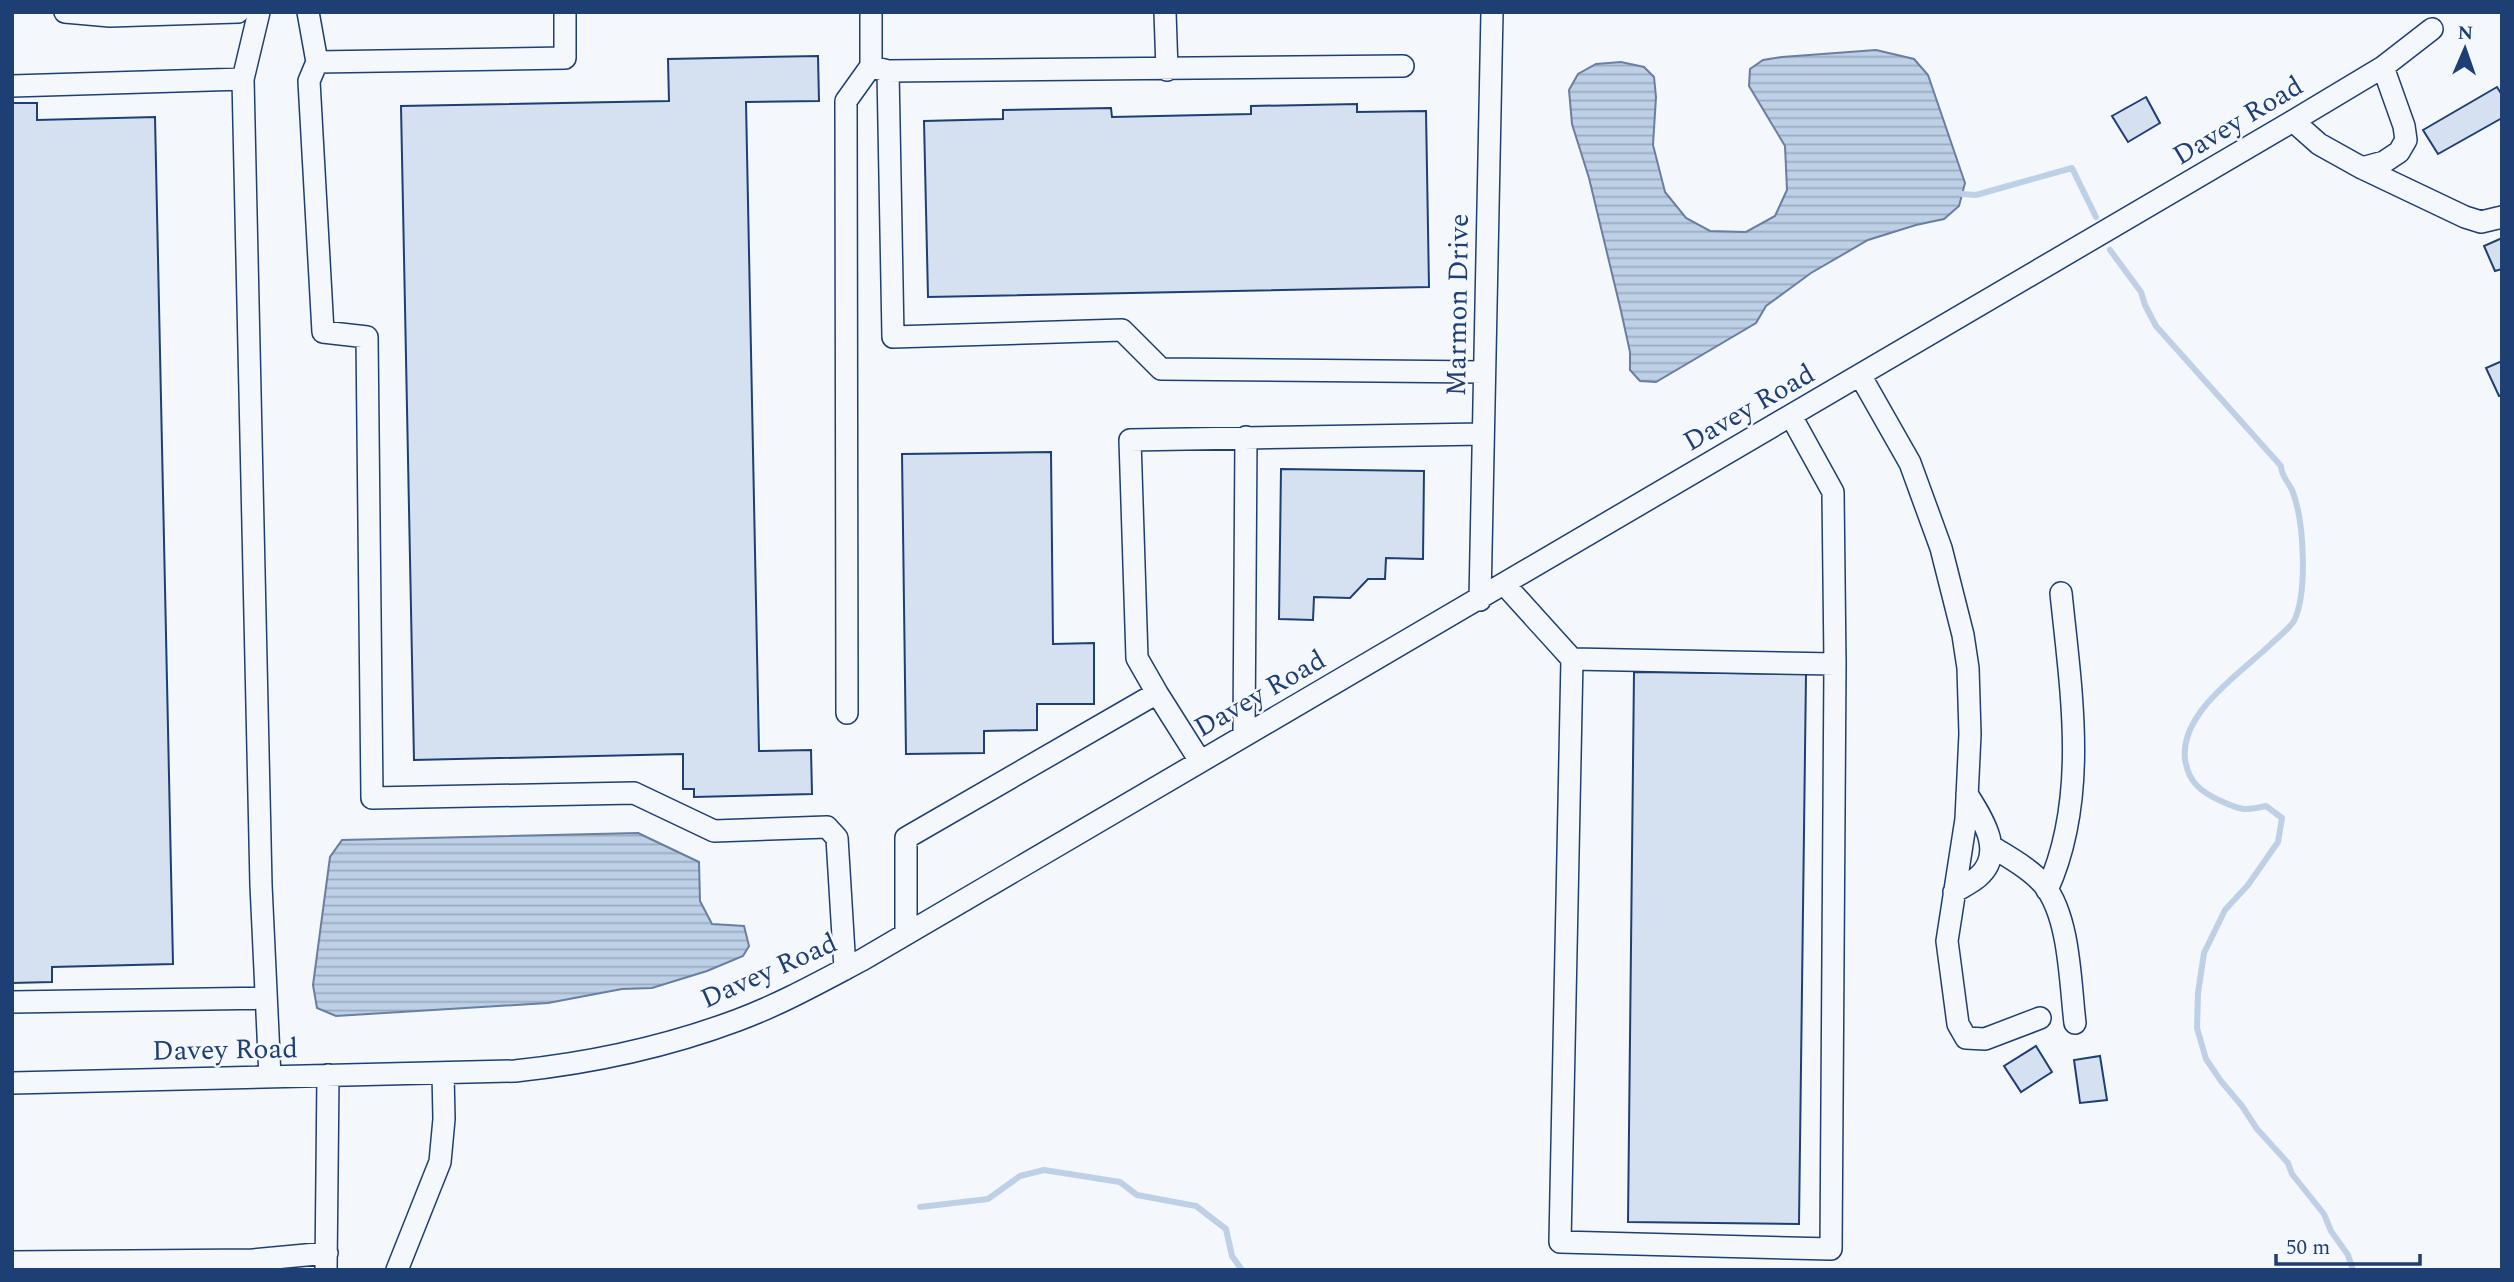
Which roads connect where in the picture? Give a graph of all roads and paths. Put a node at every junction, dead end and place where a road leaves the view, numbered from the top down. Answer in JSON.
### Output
{"nodes":[{"id":1,"x":65,"y":12,"type":"edge"},
{"id":2,"x":238,"y":12,"type":"edge"},
{"id":3,"x":259,"y":12,"type":"edge"},
{"id":4,"x":308,"y":12,"type":"edge"},
{"id":5,"x":565,"y":12,"type":"edge"},
{"id":6,"x":871,"y":12,"type":"edge"},
{"id":7,"x":1165,"y":12,"type":"edge"},
{"id":8,"x":1492,"y":12,"type":"edge"},
{"id":9,"x":2432,"y":29,"type":"dead end"},
{"id":10,"x":317,"y":62,"type":"junction"},
{"id":11,"x":1403,"y":66,"type":"dead end"},
{"id":12,"x":2383,"y":66,"type":"junction"},
{"id":13,"x":879,"y":69,"type":"junction"},
{"id":14,"x":1167,"y":70,"type":"junction"},
{"id":15,"x":243,"y":79,"type":"junction"},
{"id":16,"x":12,"y":86,"type":"edge"},
{"id":17,"x":2293,"y":121,"type":"junction"},
{"id":18,"x":2362,"y":168,"type":"junction"},
{"id":19,"x":2502,"y":217,"type":"edge"},
{"id":20,"x":1484,"y":372,"type":"junction"},
{"id":21,"x":1860,"y":375,"type":"junction"},
{"id":22,"x":1791,"y":416,"type":"junction"},
{"id":23,"x":1483,"y":434,"type":"junction"},
{"id":24,"x":1246,"y":438,"type":"junction"},
{"id":25,"x":1504,"y":585,"type":"junction"},
{"id":26,"x":2061,"y":593,"type":"dead end"},
{"id":27,"x":1480,"y":600,"type":"junction"},
{"id":28,"x":1572,"y":659,"type":"junction"},
{"id":29,"x":1835,"y":664,"type":"junction"},
{"id":30,"x":1157,"y":692,"type":"junction"},
{"id":31,"x":847,"y":713,"type":"dead end"},
{"id":32,"x":1244,"y":736,"type":"junction"},
{"id":33,"x":1200,"y":761,"type":"junction"},
{"id":34,"x":1967,"y":794,"type":"junction"},
{"id":35,"x":1991,"y":846,"type":"junction"},
{"id":36,"x":2047,"y":890,"type":"junction"},
{"id":37,"x":1954,"y":892,"type":"junction"},
{"id":38,"x":906,"y":934,"type":"junction"},
{"id":39,"x":845,"y":969,"type":"junction"},
{"id":40,"x":266,"y":998,"type":"junction"},
{"id":41,"x":12,"y":1002,"type":"edge"},
{"id":42,"x":2040,"y":1018,"type":"dead end"},
{"id":43,"x":2075,"y":1023,"type":"dead end"},
{"id":44,"x":443,"y":1073,"type":"junction"},
{"id":45,"x":328,"y":1076,"type":"junction"},
{"id":46,"x":270,"y":1077,"type":"junction"},
{"id":47,"x":12,"y":1083,"type":"edge"},
{"id":48,"x":327,"y":1261,"type":"edge"},
{"id":49,"x":12,"y":1262,"type":"edge"},
{"id":50,"x":253,"y":1265,"type":"edge"},
{"id":51,"x":397,"y":1270,"type":"edge"}],
"edges":[{"from":1,"to":2,"type":"street"},
{"from":3,"to":15,"type":"street"},
{"from":4,"to":10,"type":"street"},
{"from":5,"to":10,"type":"street"},
{"from":6,"to":13,"type":"street"},
{"from":7,"to":14,"type":"street"},
{"from":8,"to":20,"type":"street","name":"Marmon Drive"},
{"from":9,"to":12,"type":"street","name":"Davey Road"},
{"from":10,"to":39,"type":"street"},
{"from":11,"to":14,"type":"street"},
{"from":12,"to":17,"type":"street","name":"Davey Road"},
{"from":12,"to":18,"type":"street"},
{"from":13,"to":14,"type":"street"},
{"from":13,"to":20,"type":"street"},
{"from":13,"to":31,"type":"street"},
{"from":15,"to":16,"type":"street"},
{"from":15,"to":40,"type":"street"},
{"from":17,"to":18,"type":"street"},
{"from":17,"to":21,"type":"street","name":"Davey Road"},
{"from":18,"to":19,"type":"street"},
{"from":20,"to":23,"type":"street","name":"Marmon Drive"},
{"from":21,"to":22,"type":"street","name":"Davey Road"},
{"from":21,"to":34,"type":"street"},
{"from":22,"to":25,"type":"street","name":"Davey Road"},
{"from":22,"to":29,"type":"street"},
{"from":23,"to":24,"type":"street"},
{"from":23,"to":27,"type":"street","name":"Marmon Drive"},
{"from":24,"to":30,"type":"street"},
{"from":24,"to":32,"type":"street"},
{"from":25,"to":27,"type":"street","name":"Davey Road"},
{"from":25,"to":28,"type":"street"},
{"from":26,"to":36,"type":"street"},
{"from":27,"to":32,"type":"street","name":"Davey Road"},
{"from":28,"to":29,"type":"street"},
{"from":28,"to":29,"type":"street"},
{"from":30,"to":33,"type":"street"},
{"from":30,"to":38,"type":"street"},
{"from":32,"to":33,"type":"street","name":"Davey Road"},
{"from":33,"to":38,"type":"street","name":"Davey Road"},
{"from":34,"to":35,"type":"street"},
{"from":34,"to":37,"type":"street"},
{"from":35,"to":36,"type":"street"},
{"from":35,"to":37,"type":"street"},
{"from":36,"to":43,"type":"street"},
{"from":37,"to":42,"type":"street"},
{"from":38,"to":39,"type":"street","name":"Davey Road"},
{"from":39,"to":44,"type":"street","name":"Davey Road"},
{"from":40,"to":41,"type":"street"},
{"from":40,"to":46,"type":"street"},
{"from":44,"to":45,"type":"street","name":"Davey Road"},
{"from":44,"to":51,"type":"street"},
{"from":45,"to":46,"type":"street","name":"Davey Road"},
{"from":45,"to":48,"type":"street"},
{"from":46,"to":47,"type":"street","name":"Davey Road"},
{"from":48,"to":50,"type":"street"},
{"from":49,"to":50,"type":"street"}]}
